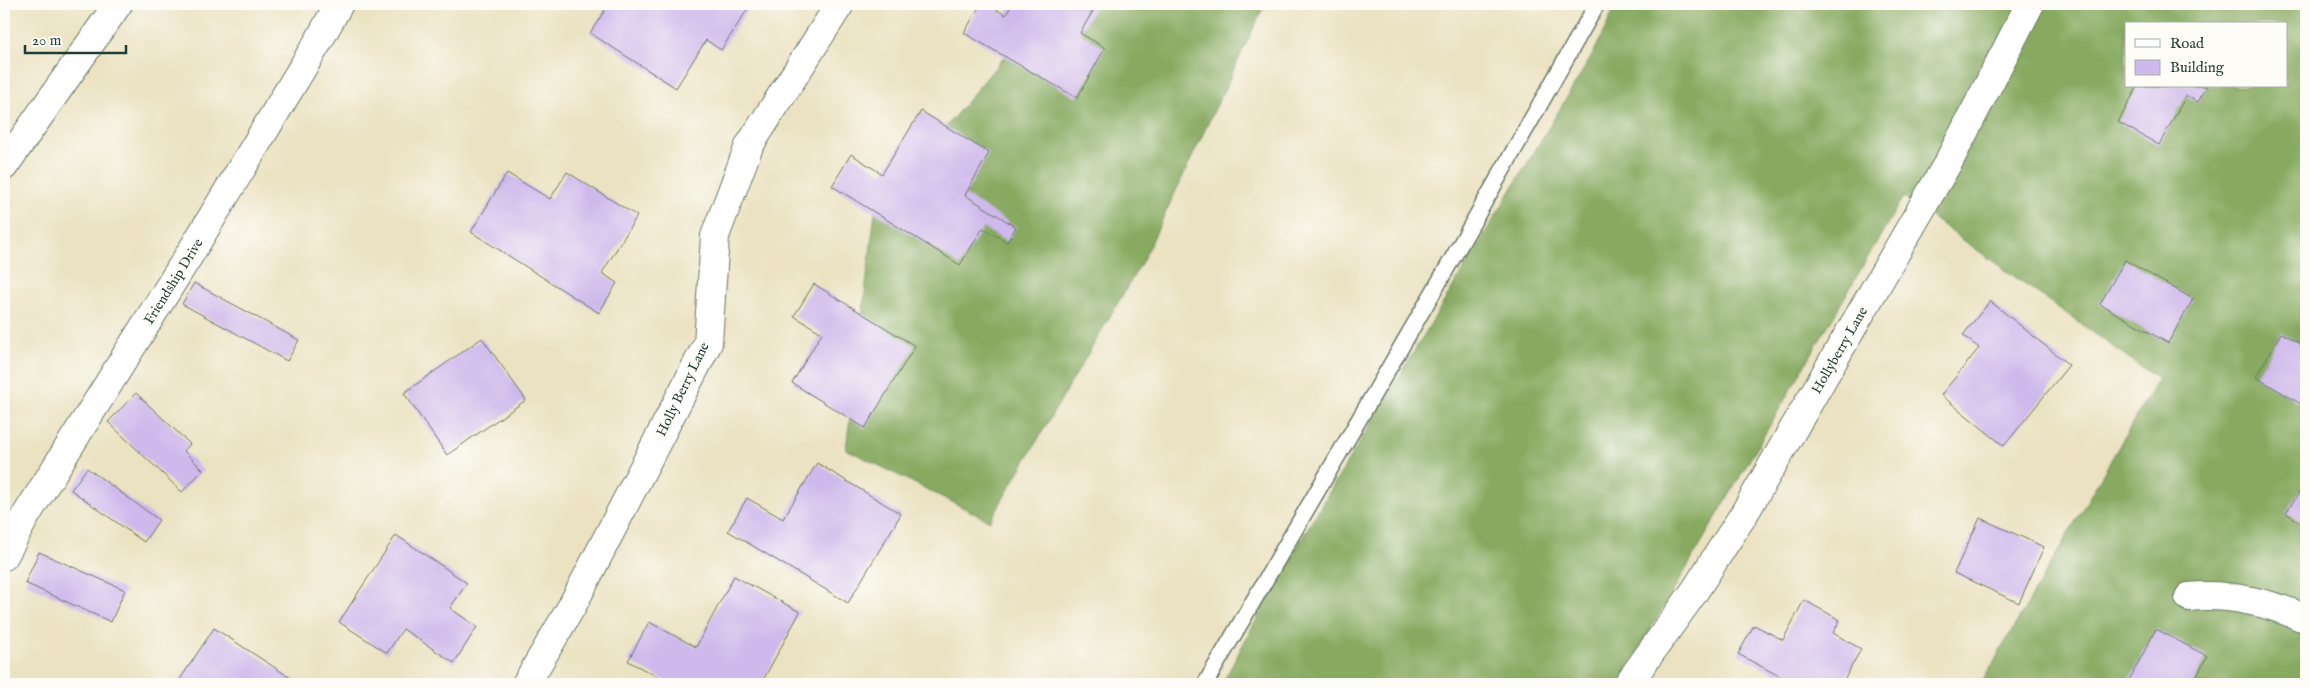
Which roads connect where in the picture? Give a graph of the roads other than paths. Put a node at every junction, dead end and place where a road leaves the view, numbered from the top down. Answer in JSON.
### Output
{"nodes":[{"id":1,"x":118,"y":4,"type":"edge"},
{"id":2,"x":339,"y":4,"type":"edge"},
{"id":3,"x":840,"y":4,"type":"edge"},
{"id":4,"x":1597,"y":4,"type":"edge"},
{"id":5,"x":2030,"y":4,"type":"edge"},
{"id":6,"x":4,"y":166,"type":"edge"},
{"id":7,"x":4,"y":556,"type":"edge"},
{"id":8,"x":2189,"y":597,"type":"dead end"},
{"id":9,"x":2306,"y":619,"type":"edge"},
{"id":10,"x":526,"y":684,"type":"edge"},
{"id":11,"x":1206,"y":684,"type":"edge"},
{"id":12,"x":1628,"y":684,"type":"edge"}],
"edges":[{"from":1,"to":6,"type":"street"},
{"from":2,"to":7,"type":"street","name":"Friendship Drive"},
{"from":3,"to":10,"type":"street","name":"Holly Berry Lane"},
{"from":4,"to":11,"type":"lane"},
{"from":5,"to":12,"type":"street","name":"Hollyberry Lane"},
{"from":8,"to":9,"type":"street"}]}
